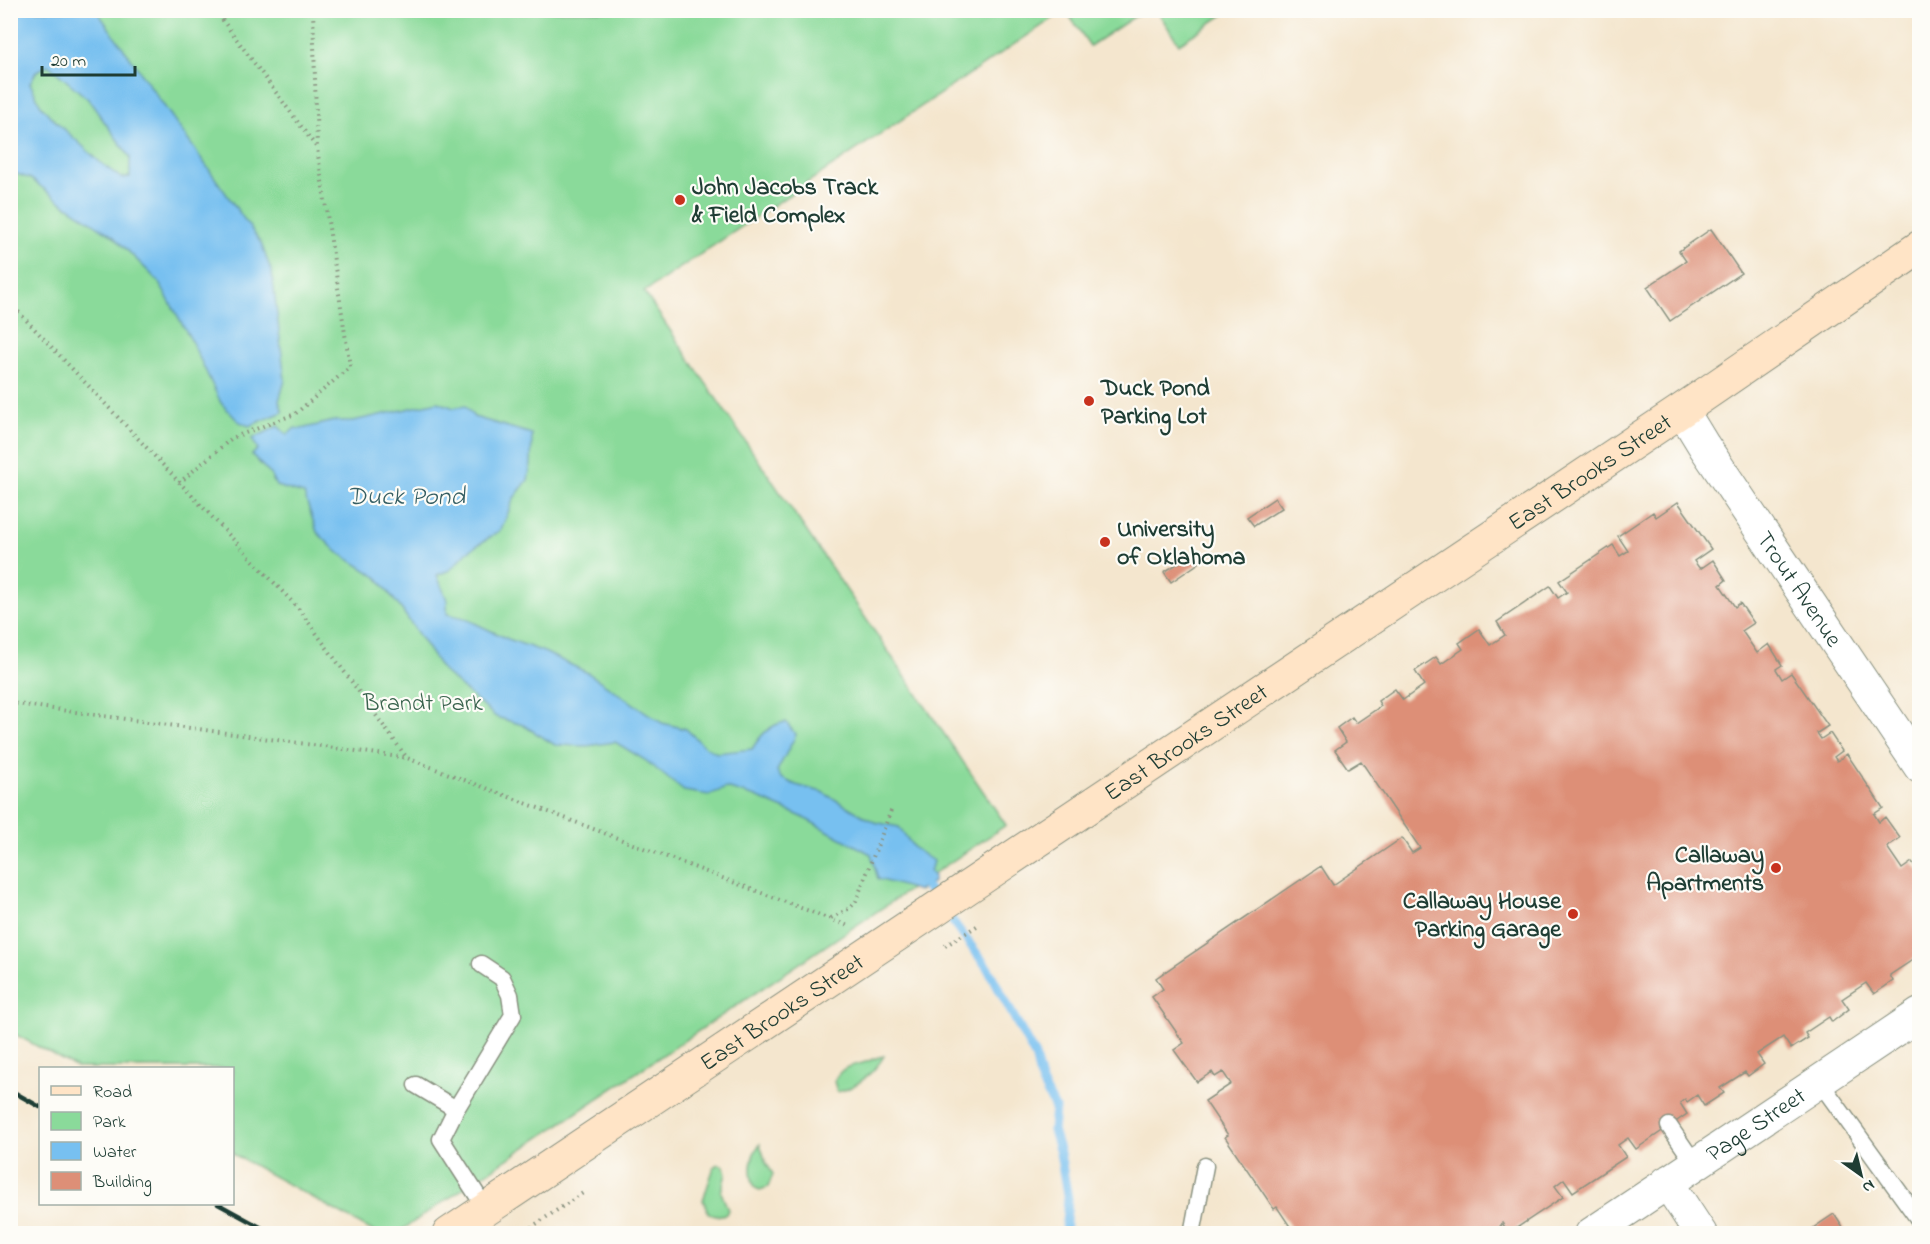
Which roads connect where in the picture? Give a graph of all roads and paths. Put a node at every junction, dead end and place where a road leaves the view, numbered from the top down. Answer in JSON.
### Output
{"nodes":[{"id":1,"x":215,"y":10,"type":"edge"},
{"id":2,"x":313,"y":10,"type":"edge"},
{"id":3,"x":317,"y":148,"type":"junction"},
{"id":4,"x":1920,"y":247,"type":"edge"},
{"id":5,"x":10,"y":303,"type":"edge"},
{"id":6,"x":1682,"y":410,"type":"junction"},
{"id":7,"x":178,"y":483,"type":"junction"},
{"id":8,"x":10,"y":703,"type":"edge"},
{"id":9,"x":407,"y":758,"type":"junction"},
{"id":10,"x":1920,"y":767,"type":"edge"},
{"id":11,"x":892,"y":808,"type":"dead end"},
{"id":12,"x":830,"y":919,"type":"junction"},
{"id":13,"x":980,"y":924,"type":"dead end"},
{"id":14,"x":857,"y":929,"type":"dead end"},
{"id":15,"x":945,"y":946,"type":"dead end"},
{"id":16,"x":481,"y":964,"type":"dead end"},
{"id":17,"x":1920,"y":1014,"type":"edge"},
{"id":18,"x":1819,"y":1081,"type":"junction"},
{"id":19,"x":416,"y":1086,"type":"dead end"},
{"id":20,"x":456,"y":1109,"type":"junction"},
{"id":21,"x":1669,"y":1126,"type":"dead end"},
{"id":22,"x":1695,"y":1164,"type":"junction"},
{"id":23,"x":1205,"y":1166,"type":"dead end"},
{"id":24,"x":1667,"y":1182,"type":"junction"},
{"id":25,"x":586,"y":1191,"type":"dead end"},
{"id":26,"x":486,"y":1209,"type":"junction"},
{"id":27,"x":1920,"y":1221,"type":"edge"},
{"id":28,"x":450,"y":1233,"type":"edge"},
{"id":29,"x":521,"y":1233,"type":"edge"},
{"id":30,"x":1194,"y":1233,"type":"edge"},
{"id":31,"x":1591,"y":1233,"type":"edge"},
{"id":32,"x":1701,"y":1233,"type":"edge"}],
"edges":[{"from":1,"to":3,"type":"path"},
{"from":2,"to":3,"type":"path"},
{"from":3,"to":7,"type":"path"},
{"from":4,"to":6,"type":"street","name":"East Brooks Street"},
{"from":5,"to":7,"type":"path"},
{"from":6,"to":10,"type":"street","name":"Trout Avenue"},
{"from":6,"to":26,"type":"street","name":"East Brooks Street"},
{"from":7,"to":9,"type":"path"},
{"from":8,"to":9,"type":"path"},
{"from":9,"to":12,"type":"path"},
{"from":11,"to":12,"type":"path"},
{"from":12,"to":14,"type":"path"},
{"from":13,"to":15,"type":"path"},
{"from":16,"to":20,"type":"lane"},
{"from":17,"to":18,"type":"street","name":"Page Street"},
{"from":18,"to":22,"type":"street","name":"Page Street"},
{"from":18,"to":27,"type":"lane"},
{"from":19,"to":20,"type":"lane"},
{"from":20,"to":26,"type":"lane"},
{"from":21,"to":22,"type":"lane"},
{"from":22,"to":24,"type":"street","name":"Page Street"},
{"from":23,"to":30,"type":"lane"},
{"from":24,"to":31,"type":"street","name":"Page Street"},
{"from":24,"to":32,"type":"street"},
{"from":25,"to":29,"type":"path"},
{"from":26,"to":28,"type":"street","name":"East Brooks Street"}]}
